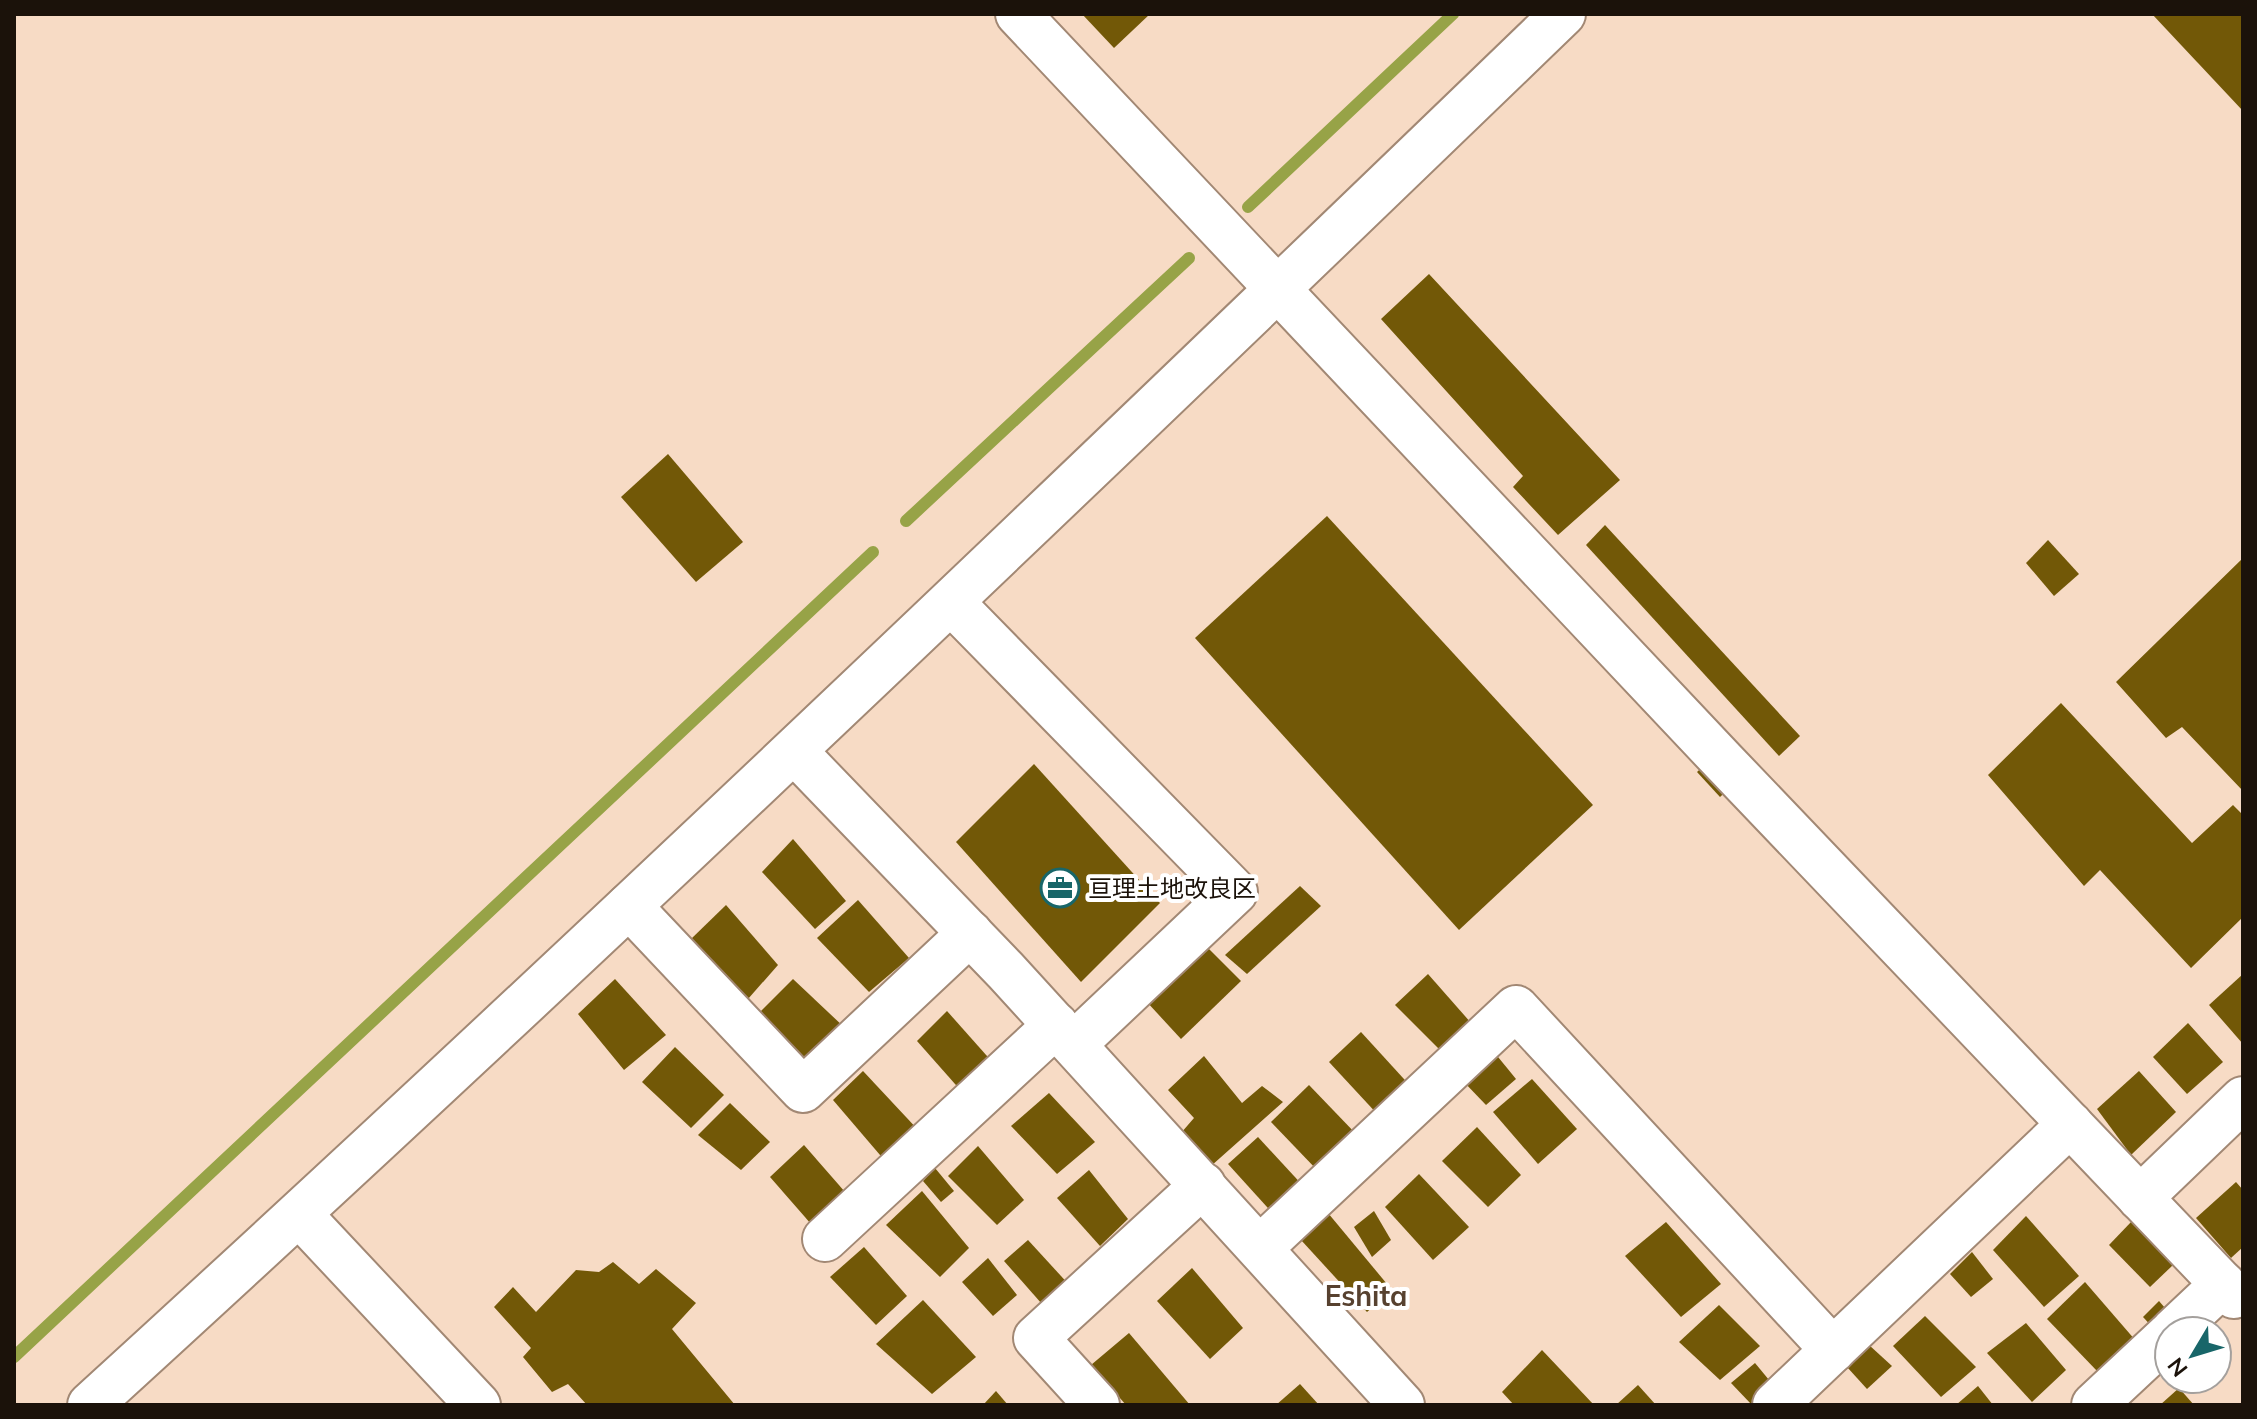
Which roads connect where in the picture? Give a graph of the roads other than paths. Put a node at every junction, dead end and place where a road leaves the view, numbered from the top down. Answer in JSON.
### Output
{"nodes":[{"id":1,"x":1018,"y":14,"type":"edge"},
{"id":2,"x":1563,"y":14,"type":"edge"},
{"id":3,"x":1279,"y":288,"type":"junction"},
{"id":4,"x":951,"y":602,"type":"junction"},
{"id":5,"x":794,"y":751,"type":"junction"},
{"id":6,"x":629,"y":906,"type":"junction"},
{"id":7,"x":970,"y":933,"type":"junction"},
{"id":8,"x":1065,"y":1034,"type":"junction"},
{"id":9,"x":2243,"y":1099,"type":"edge"},
{"id":10,"x":2070,"y":1124,"type":"junction"},
{"id":11,"x":1203,"y":1185,"type":"junction"},
{"id":12,"x":2140,"y":1198,"type":"junction"},
{"id":13,"x":299,"y":1214,"type":"junction"},
{"id":14,"x":825,"y":1239,"type":"dead end"},
{"id":15,"x":1260,"y":1248,"type":"junction"},
{"id":16,"x":2236,"y":1294,"type":"edge"},
{"id":17,"x":2201,"y":1315,"type":"edge"},
{"id":18,"x":1833,"y":1350,"type":"junction"},
{"id":19,"x":2153,"y":1350,"type":"edge"},
{"id":20,"x":90,"y":1405,"type":"edge"},
{"id":21,"x":478,"y":1405,"type":"edge"},
{"id":22,"x":1097,"y":1405,"type":"edge"},
{"id":23,"x":1402,"y":1405,"type":"edge"},
{"id":24,"x":1775,"y":1405,"type":"edge"},
{"id":25,"x":2094,"y":1405,"type":"edge"}],
"edges":[{"from":1,"to":3,"type":"street"},
{"from":2,"to":3,"type":"street"},
{"from":3,"to":4,"type":"street"},
{"from":3,"to":10,"type":"street"},
{"from":4,"to":5,"type":"street"},
{"from":4,"to":8,"type":"street"},
{"from":5,"to":6,"type":"street"},
{"from":5,"to":7,"type":"street"},
{"from":6,"to":7,"type":"street"},
{"from":6,"to":13,"type":"street"},
{"from":7,"to":8,"type":"street"},
{"from":8,"to":11,"type":"street"},
{"from":8,"to":14,"type":"street"},
{"from":9,"to":12,"type":"street"},
{"from":10,"to":12,"type":"street"},
{"from":10,"to":18,"type":"street"},
{"from":11,"to":15,"type":"street"},
{"from":11,"to":22,"type":"street"},
{"from":12,"to":16,"type":"street"},
{"from":13,"to":20,"type":"street"},
{"from":13,"to":21,"type":"street"},
{"from":15,"to":18,"type":"street"},
{"from":15,"to":23,"type":"street"},
{"from":16,"to":17,"type":"street"},
{"from":18,"to":24,"type":"street"},
{"from":19,"to":25,"type":"street"}]}
